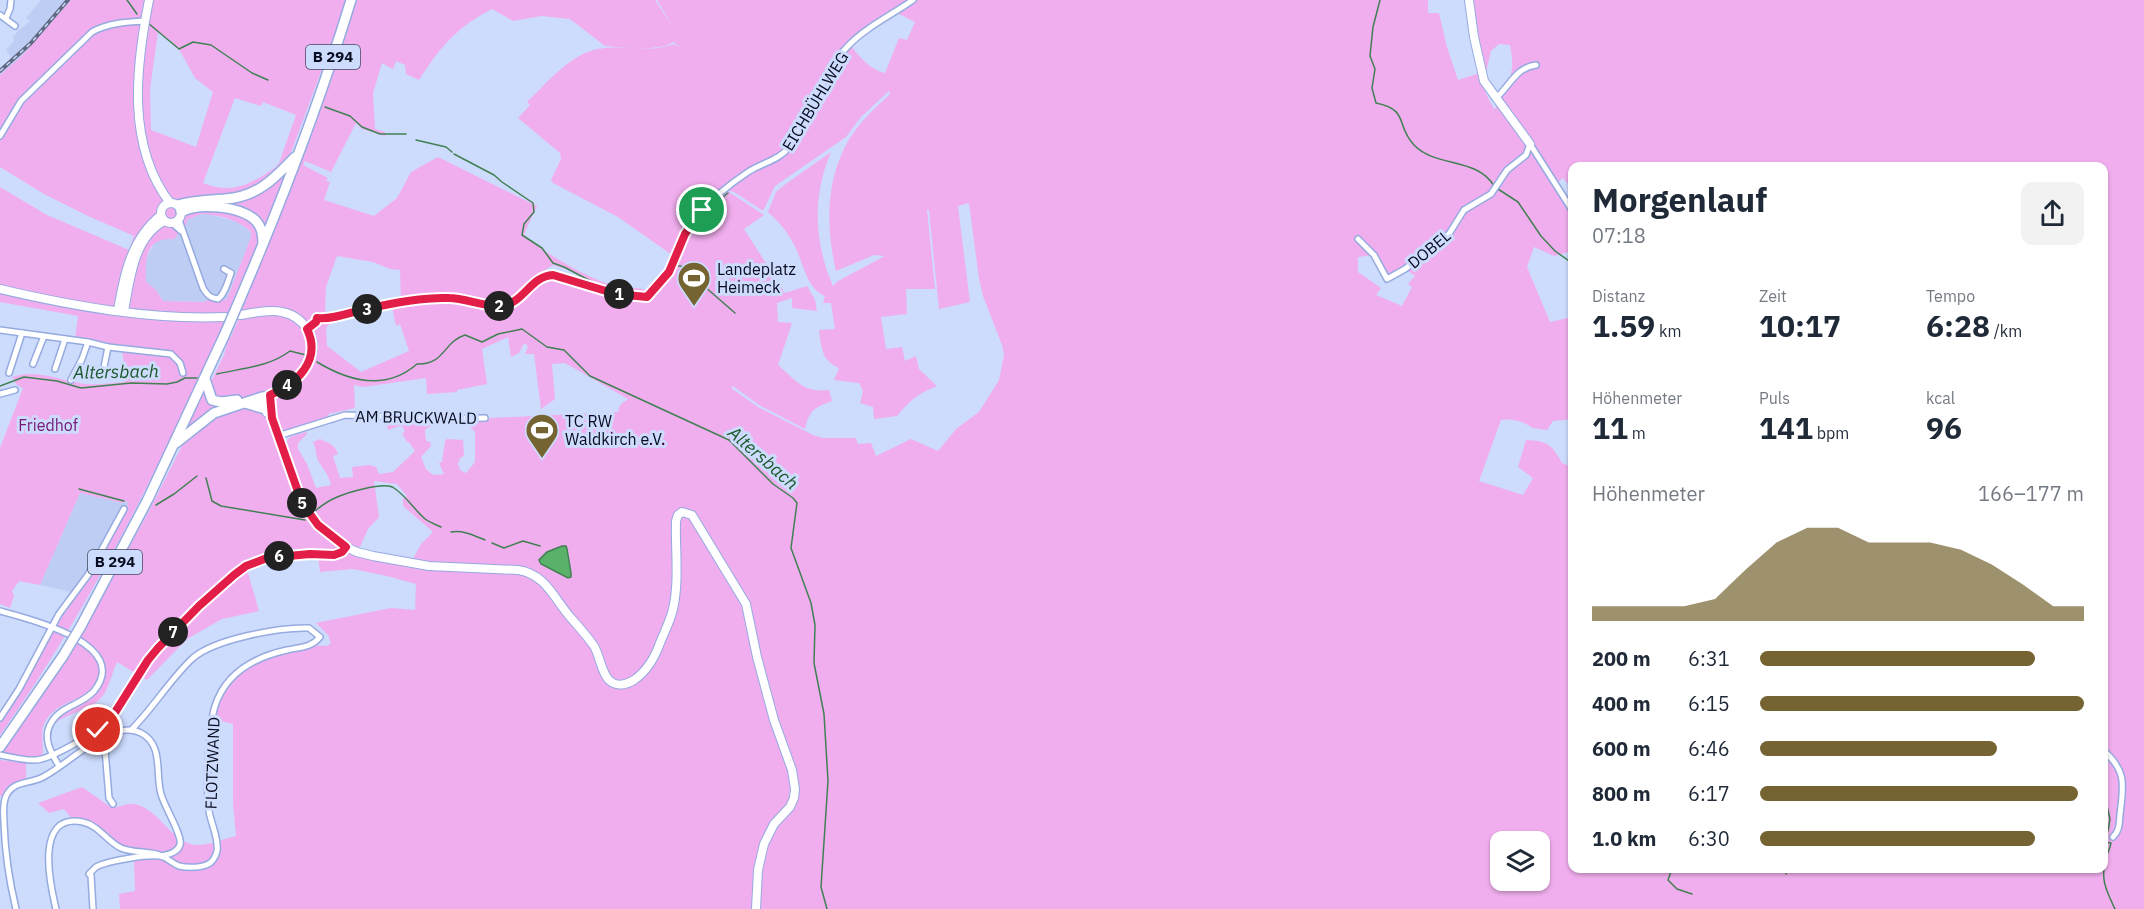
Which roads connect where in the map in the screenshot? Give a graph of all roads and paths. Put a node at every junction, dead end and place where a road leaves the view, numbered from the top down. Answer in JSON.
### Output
{"nodes":[{"id":1,"x":11,"y":0,"type":"edge"},
{"id":2,"x":149,"y":0,"type":"edge"},
{"id":3,"x":351,"y":0,"type":"edge"},
{"id":4,"x":913,"y":0,"type":"edge"},
{"id":5,"x":1469,"y":0,"type":"edge"},
{"id":6,"x":3,"y":17,"type":"edge"},
{"id":7,"x":144,"y":21,"type":"junction"},
{"id":8,"x":15,"y":26,"type":"dead end"},
{"id":9,"x":1536,"y":65,"type":"dead end"},
{"id":10,"x":1496,"y":99,"type":"junction"},
{"id":11,"x":0,"y":136,"type":"edge"},
{"id":12,"x":1530,"y":144,"type":"junction"},
{"id":13,"x":299,"y":153,"type":"junction"},
{"id":14,"x":1526,"y":155,"type":"junction"},
{"id":15,"x":1537,"y":157,"type":"junction"},
{"id":16,"x":1568,"y":204,"type":"edge"},
{"id":17,"x":171,"y":213,"type":"junction"},
{"id":18,"x":1358,"y":239,"type":"dead end"},
{"id":19,"x":263,"y":243,"type":"junction"},
{"id":20,"x":224,"y":269,"type":"dead end"},
{"id":21,"x":0,"y":289,"type":"edge"},
{"id":22,"x":128,"y":295,"type":"junction"},
{"id":23,"x":121,"y":311,"type":"junction"},
{"id":24,"x":143,"y":314,"type":"junction"},
{"id":25,"x":240,"y":315,"type":"dead end"},
{"id":26,"x":225,"y":317,"type":"dead end"},
{"id":27,"x":307,"y":329,"type":"junction"},
{"id":28,"x":0,"y":330,"type":"edge"},
{"id":29,"x":22,"y":333,"type":"junction"},
{"id":30,"x":44,"y":336,"type":"junction"},
{"id":31,"x":65,"y":339,"type":"junction"},
{"id":32,"x":88,"y":342,"type":"junction"},
{"id":33,"x":108,"y":347,"type":"junction"},
{"id":34,"x":33,"y":364,"type":"dead end"},
{"id":35,"x":104,"y":367,"type":"dead end"},
{"id":36,"x":55,"y":369,"type":"dead end"},
{"id":37,"x":9,"y":373,"type":"dead end"},
{"id":38,"x":183,"y":374,"type":"dead end"},
{"id":39,"x":205,"y":379,"type":"junction"},
{"id":40,"x":70,"y":380,"type":"dead end"},
{"id":41,"x":15,"y":390,"type":"dead end"},
{"id":42,"x":0,"y":394,"type":"edge"},
{"id":43,"x":266,"y":396,"type":"junction"},
{"id":44,"x":247,"y":402,"type":"junction"},
{"id":45,"x":265,"y":409,"type":"junction"},
{"id":46,"x":272,"y":418,"type":"junction"},
{"id":47,"x":485,"y":418,"type":"dead end"},
{"id":48,"x":278,"y":436,"type":"junction"},
{"id":49,"x":176,"y":443,"type":"junction"},
{"id":50,"x":124,"y":509,"type":"dead end"},
{"id":51,"x":346,"y":547,"type":"junction"},
{"id":52,"x":0,"y":611,"type":"edge"},
{"id":53,"x":52,"y":628,"type":"junction"},
{"id":54,"x":0,"y":718,"type":"edge"},
{"id":55,"x":132,"y":729,"type":"junction"},
{"id":56,"x":104,"y":737,"type":"junction"},
{"id":57,"x":0,"y":747,"type":"edge"},
{"id":58,"x":52,"y":754,"type":"junction"},
{"id":59,"x":2108,"y":755,"type":"edge"},
{"id":60,"x":0,"y":756,"type":"edge"},
{"id":61,"x":59,"y":766,"type":"junction"},
{"id":62,"x":113,"y":804,"type":"dead end"},
{"id":63,"x":2113,"y":837,"type":"dead end"},
{"id":64,"x":162,"y":856,"type":"junction"},
{"id":65,"x":16,"y":909,"type":"edge"},
{"id":66,"x":56,"y":909,"type":"edge"},
{"id":67,"x":93,"y":909,"type":"edge"},
{"id":68,"x":756,"y":909,"type":"edge"}],
"edges":[{"from":1,"to":6,"type":"street"},
{"from":2,"to":7,"type":"street"},
{"from":3,"to":13,"type":"highway","number":"B 294"},
{"from":4,"to":27,"type":"street","name":"EICHBÜHLWEG"},
{"from":5,"to":10,"type":"street"},
{"from":6,"to":8,"type":"street"},
{"from":7,"to":11,"type":"street"},
{"from":7,"to":17,"type":"street"},
{"from":9,"to":10,"type":"street"},
{"from":10,"to":12,"type":"street"},
{"from":12,"to":14,"type":"street","name":"DOBEL"},
{"from":12,"to":15,"type":"street"},
{"from":13,"to":17,"type":"highway"},
{"from":13,"to":19,"type":"highway","number":"B 294"},
{"from":14,"to":15,"type":"street"},
{"from":14,"to":18,"type":"street","name":"DOBEL"},
{"from":15,"to":16,"type":"street"},
{"from":17,"to":19,"type":"highway"},
{"from":17,"to":20,"type":"street"},
{"from":17,"to":22,"type":"street"},
{"from":17,"to":23,"type":"street"},
{"from":19,"to":39,"type":"highway","number":"B 294","bridge":true},
{"from":21,"to":23,"type":"street"},
{"from":22,"to":23,"type":"street"},
{"from":22,"to":24,"type":"street"},
{"from":23,"to":24,"type":"street"},
{"from":24,"to":26,"type":"street"},
{"from":25,"to":27,"type":"street"},
{"from":27,"to":43,"type":"street"},
{"from":28,"to":29,"type":"street"},
{"from":29,"to":30,"type":"street"},
{"from":29,"to":37,"type":"street"},
{"from":30,"to":31,"type":"street"},
{"from":30,"to":34,"type":"street"},
{"from":31,"to":32,"type":"street"},
{"from":31,"to":36,"type":"street"},
{"from":32,"to":33,"type":"street"},
{"from":32,"to":40,"type":"street"},
{"from":33,"to":35,"type":"street"},
{"from":33,"to":38,"type":"street"},
{"from":39,"to":44,"type":"highway"},
{"from":39,"to":49,"type":"highway","number":"B 294"},
{"from":41,"to":42,"type":"street"},
{"from":43,"to":44,"type":"highway"},
{"from":43,"to":45,"type":"street"},
{"from":43,"to":46,"type":"street"},
{"from":44,"to":45,"type":"highway"},
{"from":44,"to":49,"type":"highway"},
{"from":45,"to":46,"type":"street"},
{"from":46,"to":48,"type":"street"},
{"from":47,"to":48,"type":"street","name":"AM BRUCKWALD"},
{"from":48,"to":51,"type":"street"},
{"from":49,"to":57,"type":"highway","number":"B 294","bridge":true},
{"from":50,"to":53,"type":"street"},
{"from":51,"to":58,"type":"street"},
{"from":51,"to":68,"type":"street"},
{"from":52,"to":53,"type":"street"},
{"from":53,"to":54,"type":"street"},
{"from":53,"to":58,"type":"street"},
{"from":55,"to":56,"type":"street"},
{"from":55,"to":64,"type":"street"},
{"from":55,"to":64,"type":"street","name":"FLOTZWAND"},
{"from":56,"to":61,"type":"street"},
{"from":56,"to":62,"type":"street"},
{"from":58,"to":60,"type":"street"},
{"from":58,"to":61,"type":"street"},
{"from":59,"to":63,"type":"street"},
{"from":61,"to":65,"type":"street"},
{"from":64,"to":66,"type":"street"},
{"from":64,"to":67,"type":"street"}]}
